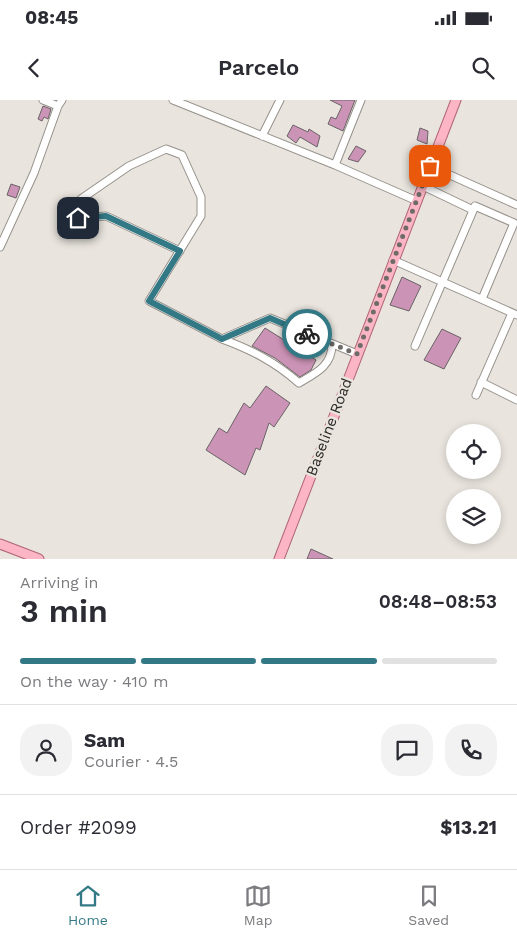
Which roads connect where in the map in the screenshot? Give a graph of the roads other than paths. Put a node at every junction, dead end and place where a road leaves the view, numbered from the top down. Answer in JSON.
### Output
{"nodes":[{"id":1,"x":43,"y":100,"type":"edge"},
{"id":2,"x":173,"y":100,"type":"edge"},
{"id":3,"x":280,"y":100,"type":"edge"},
{"id":4,"x":361,"y":100,"type":"edge"},
{"id":5,"x":456,"y":100,"type":"edge"},
{"id":6,"x":60,"y":103,"type":"edge"},
{"id":7,"x":262,"y":136,"type":"junction"},
{"id":8,"x":335,"y":166,"type":"junction"},
{"id":9,"x":430,"y":166,"type":"junction"},
{"id":10,"x":423,"y":186,"type":"junction"},
{"id":11,"x":416,"y":201,"type":"junction"},
{"id":12,"x":517,"y":205,"type":"edge"},
{"id":13,"x":473,"y":210,"type":"junction"},
{"id":14,"x":0,"y":247,"type":"edge"},
{"id":15,"x":180,"y":251,"type":"junction"},
{"id":16,"x":393,"y":260,"type":"junction"},
{"id":17,"x":442,"y":282,"type":"junction"},
{"id":18,"x":482,"y":299,"type":"junction"},
{"id":19,"x":515,"y":313,"type":"edge"},
{"id":20,"x":222,"y":339,"type":"junction"},
{"id":21,"x":332,"y":344,"type":"junction"},
{"id":22,"x":415,"y":346,"type":"dead end"},
{"id":23,"x":357,"y":354,"type":"junction"},
{"id":24,"x":481,"y":382,"type":"junction"},
{"id":25,"x":476,"y":395,"type":"dead end"},
{"id":26,"x":517,"y":400,"type":"edge"},
{"id":27,"x":0,"y":544,"type":"edge"},
{"id":28,"x":39,"y":559,"type":"edge"},
{"id":29,"x":279,"y":559,"type":"edge"}],
"edges":[{"from":1,"to":6,"type":"street"},
{"from":2,"to":7,"type":"street"},
{"from":3,"to":7,"type":"street"},
{"from":4,"to":8,"type":"street"},
{"from":5,"to":9,"type":"main road","name":"Baseline Road"},
{"from":6,"to":14,"type":"street"},
{"from":7,"to":8,"type":"street"},
{"from":8,"to":11,"type":"street"},
{"from":9,"to":10,"type":"main road","name":"Baseline Road"},
{"from":9,"to":12,"type":"street"},
{"from":10,"to":11,"type":"main road","name":"Baseline Road"},
{"from":10,"to":13,"type":"street"},
{"from":11,"to":16,"type":"main road","name":"Baseline Road"},
{"from":13,"to":17,"type":"street"},
{"from":13,"to":18,"type":"street"},
{"from":15,"to":15,"type":"street"},
{"from":15,"to":20,"type":"street"},
{"from":16,"to":17,"type":"street"},
{"from":16,"to":23,"type":"main road","name":"Baseline Road"},
{"from":17,"to":18,"type":"street"},
{"from":17,"to":22,"type":"street"},
{"from":18,"to":19,"type":"street"},
{"from":19,"to":24,"type":"street"},
{"from":20,"to":21,"type":"street"},
{"from":20,"to":21,"type":"street"},
{"from":21,"to":23,"type":"street"},
{"from":23,"to":29,"type":"main road","name":"Baseline Road"},
{"from":24,"to":25,"type":"street"},
{"from":24,"to":26,"type":"street"},
{"from":27,"to":28,"type":"main road"}]}
